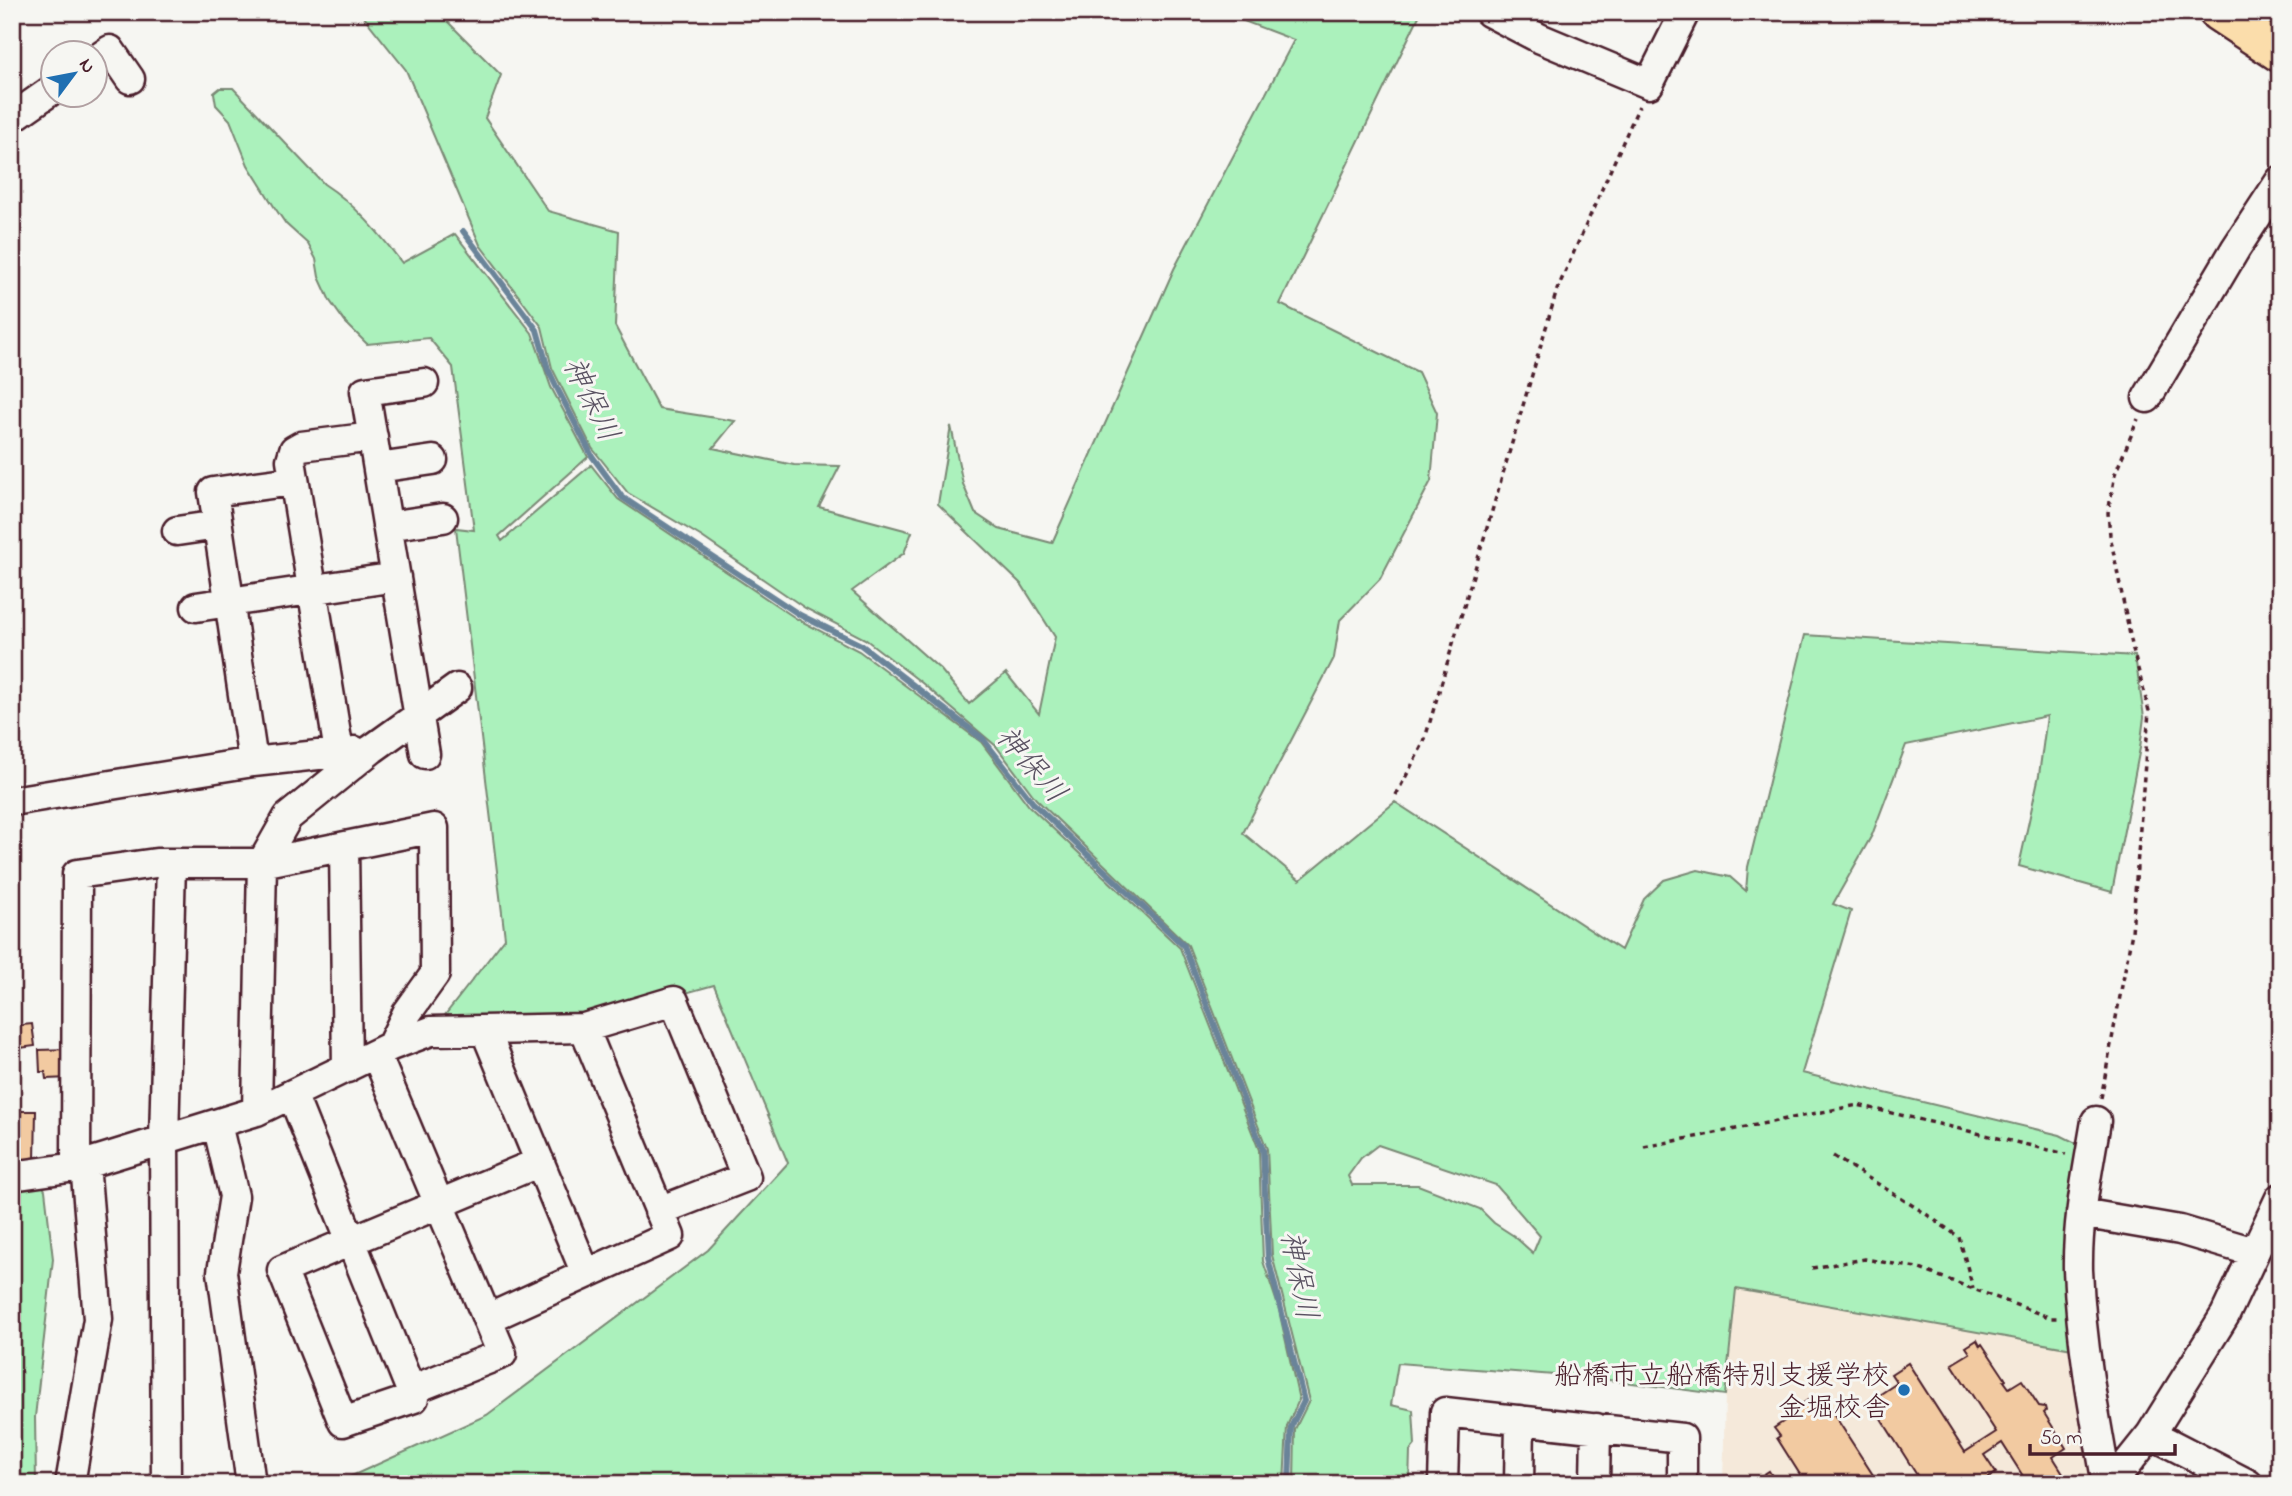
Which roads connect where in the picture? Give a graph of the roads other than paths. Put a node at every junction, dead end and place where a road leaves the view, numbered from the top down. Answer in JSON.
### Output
{"nodes":[{"id":1,"x":1489,"y":12,"type":"edge"},
{"id":2,"x":1685,"y":12,"type":"edge"},
{"id":3,"x":2218,"y":12,"type":"edge"},
{"id":4,"x":108,"y":51,"type":"edge"},
{"id":5,"x":2280,"y":52,"type":"edge"},
{"id":6,"x":130,"y":79,"type":"dead end"},
{"id":7,"x":38,"y":100,"type":"edge"},
{"id":8,"x":12,"y":118,"type":"edge"},
{"id":9,"x":2280,"y":181,"type":"edge"},
{"id":10,"x":424,"y":383,"type":"dead end"},
{"id":11,"x":2147,"y":398,"type":"road end"},
{"id":12,"x":373,"y":438,"type":"junction"},
{"id":13,"x":433,"y":460,"type":"dead end"},
{"id":14,"x":378,"y":468,"type":"junction"},
{"id":15,"x":293,"y":481,"type":"junction"},
{"id":16,"x":443,"y":518,"type":"dead end"},
{"id":17,"x":218,"y":525,"type":"junction"},
{"id":18,"x":387,"y":526,"type":"junction"},
{"id":19,"x":177,"y":531,"type":"dead end"},
{"id":20,"x":396,"y":577,"type":"junction"},
{"id":21,"x":312,"y":590,"type":"junction"},
{"id":22,"x":230,"y":603,"type":"junction"},
{"id":23,"x":196,"y":607,"type":"dead end"},
{"id":24,"x":457,"y":688,"type":"dead end"},
{"id":25,"x":418,"y":716,"type":"junction"},
{"id":26,"x":372,"y":749,"type":"junction"},
{"id":27,"x":339,"y":752,"type":"junction"},
{"id":28,"x":425,"y":754,"type":"dead end"},
{"id":29,"x":253,"y":762,"type":"junction"},
{"id":30,"x":12,"y":801,"type":"edge"},
{"id":31,"x":344,"y":847,"type":"junction"},
{"id":32,"x":171,"y":863,"type":"junction"},
{"id":33,"x":262,"y":863,"type":"junction"},
{"id":34,"x":584,"y":1028,"type":"junction"},
{"id":35,"x":485,"y":1030,"type":"junction"},
{"id":36,"x":383,"y":1050,"type":"junction"},
{"id":37,"x":347,"y":1069,"type":"junction"},
{"id":38,"x":292,"y":1094,"type":"junction"},
{"id":39,"x":257,"y":1111,"type":"junction"},
{"id":40,"x":2096,"y":1121,"type":"road end"},
{"id":41,"x":217,"y":1124,"type":"junction"},
{"id":42,"x":164,"y":1140,"type":"junction"},
{"id":43,"x":540,"y":1162,"type":"junction"},
{"id":44,"x":81,"y":1165,"type":"junction"},
{"id":45,"x":12,"y":1176,"type":"edge"},
{"id":46,"x":2280,"y":1198,"type":"edge"},
{"id":47,"x":439,"y":1205,"type":"junction"},
{"id":48,"x":659,"y":1211,"type":"junction"},
{"id":49,"x":2081,"y":1213,"type":"junction"},
{"id":50,"x":351,"y":1241,"type":"junction"},
{"id":51,"x":2254,"y":1252,"type":"junction"},
{"id":52,"x":586,"y":1274,"type":"junction"},
{"id":53,"x":487,"y":1319,"type":"junction"},
{"id":54,"x":411,"y":1391,"type":"junction"},
{"id":55,"x":1520,"y":1420,"type":"junction"},
{"id":56,"x":1596,"y":1428,"type":"junction"},
{"id":57,"x":2151,"y":1434,"type":"junction"},
{"id":58,"x":69,"y":1484,"type":"edge"},
{"id":59,"x":166,"y":1484,"type":"edge"},
{"id":60,"x":251,"y":1484,"type":"edge"},
{"id":61,"x":1443,"y":1484,"type":"edge"},
{"id":62,"x":1519,"y":1484,"type":"edge"},
{"id":63,"x":1595,"y":1484,"type":"edge"},
{"id":64,"x":1682,"y":1484,"type":"edge"},
{"id":65,"x":2109,"y":1484,"type":"edge"},
{"id":66,"x":2248,"y":1484,"type":"edge"}],
"edges":[{"from":1,"to":2,"type":"street"},
{"from":3,"to":5,"type":"main road"},
{"from":4,"to":6,"type":"street"},
{"from":7,"to":8,"type":"street"},
{"from":9,"to":11,"type":"street"},
{"from":10,"to":12,"type":"street"},
{"from":12,"to":14,"type":"street"},
{"from":12,"to":15,"type":"street"},
{"from":13,"to":14,"type":"street"},
{"from":14,"to":18,"type":"street"},
{"from":15,"to":17,"type":"street"},
{"from":15,"to":21,"type":"street"},
{"from":16,"to":18,"type":"street"},
{"from":17,"to":19,"type":"street"},
{"from":17,"to":22,"type":"street"},
{"from":18,"to":20,"type":"street"},
{"from":20,"to":21,"type":"street"},
{"from":20,"to":25,"type":"street"},
{"from":21,"to":22,"type":"street"},
{"from":21,"to":27,"type":"street"},
{"from":22,"to":23,"type":"street"},
{"from":22,"to":29,"type":"street"},
{"from":24,"to":25,"type":"street"},
{"from":25,"to":26,"type":"street"},
{"from":25,"to":28,"type":"street"},
{"from":26,"to":27,"type":"street"},
{"from":26,"to":33,"type":"street"},
{"from":27,"to":29,"type":"street"},
{"from":29,"to":30,"type":"street"},
{"from":31,"to":33,"type":"street"},
{"from":31,"to":36,"type":"street"},
{"from":31,"to":37,"type":"street"},
{"from":32,"to":33,"type":"street"},
{"from":32,"to":42,"type":"street"},
{"from":32,"to":44,"type":"street"},
{"from":33,"to":39,"type":"street"},
{"from":34,"to":35,"type":"street"},
{"from":34,"to":48,"type":"street"},
{"from":34,"to":48,"type":"street"},
{"from":35,"to":36,"type":"street"},
{"from":35,"to":43,"type":"street"},
{"from":36,"to":37,"type":"street"},
{"from":36,"to":47,"type":"street"},
{"from":37,"to":38,"type":"street"},
{"from":38,"to":39,"type":"street"},
{"from":38,"to":50,"type":"street"},
{"from":39,"to":41,"type":"street"},
{"from":40,"to":49,"type":"street"},
{"from":41,"to":42,"type":"street"},
{"from":41,"to":60,"type":"street"},
{"from":42,"to":44,"type":"street"},
{"from":42,"to":59,"type":"street"},
{"from":43,"to":47,"type":"street"},
{"from":43,"to":52,"type":"street"},
{"from":44,"to":45,"type":"street"},
{"from":44,"to":58,"type":"street"},
{"from":46,"to":51,"type":"street"},
{"from":47,"to":50,"type":"street"},
{"from":47,"to":53,"type":"street"},
{"from":48,"to":52,"type":"street"},
{"from":49,"to":51,"type":"street"},
{"from":49,"to":65,"type":"street"},
{"from":50,"to":54,"type":"street"},
{"from":50,"to":54,"type":"street"},
{"from":51,"to":57,"type":"street"},
{"from":52,"to":53,"type":"street"},
{"from":53,"to":54,"type":"street"},
{"from":55,"to":56,"type":"street"},
{"from":55,"to":61,"type":"street"},
{"from":55,"to":62,"type":"street"},
{"from":56,"to":63,"type":"street"},
{"from":56,"to":64,"type":"street"},
{"from":57,"to":65,"type":"street"},
{"from":57,"to":66,"type":"street"}]}
